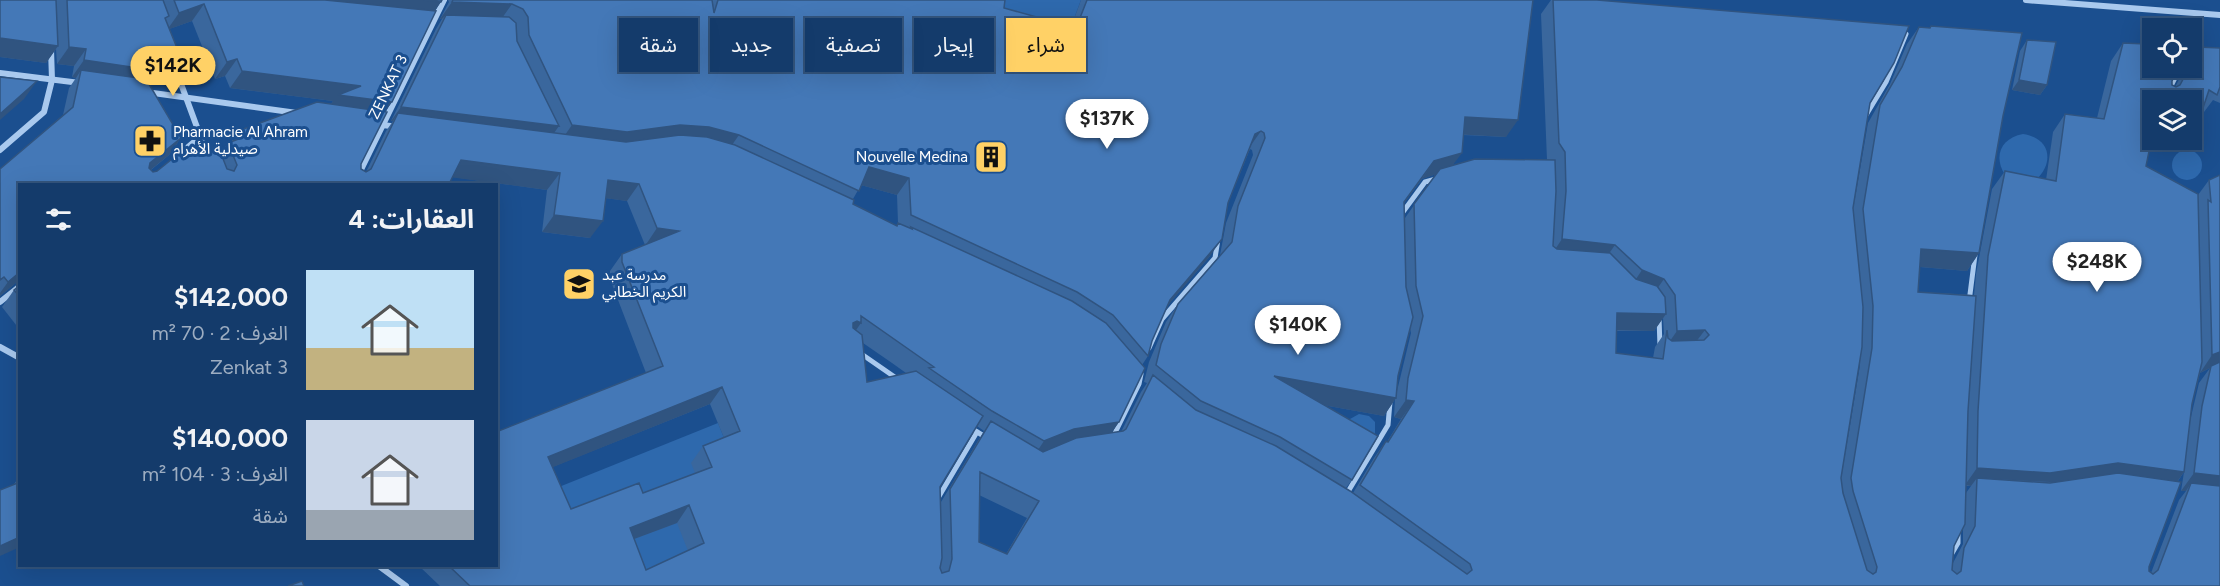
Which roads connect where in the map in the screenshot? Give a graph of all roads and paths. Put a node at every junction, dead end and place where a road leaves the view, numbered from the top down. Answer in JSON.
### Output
{"nodes":[{"id":1,"x":444,"y":0,"type":"edge"},
{"id":2,"x":2026,"y":0,"type":"edge"},
{"id":3,"x":2220,"y":15,"type":"edge"},
{"id":4,"x":420,"y":23,"type":"edge"},
{"id":5,"x":432,"y":24,"type":"junction"},
{"id":6,"x":444,"y":25,"type":"edge"},
{"id":7,"x":1906,"y":34,"type":"edge"},
{"id":8,"x":166,"y":43,"type":"edge"},
{"id":9,"x":51,"y":45,"type":"edge"},
{"id":10,"x":0,"y":73,"type":"edge"},
{"id":11,"x":52,"y":80,"type":"junction"},
{"id":12,"x":86,"y":84,"type":"edge"},
{"id":13,"x":142,"y":92,"type":"edge"},
{"id":14,"x":186,"y":98,"type":"junction"},
{"id":15,"x":302,"y":114,"type":"edge"},
{"id":16,"x":1863,"y":121,"type":"edge"},
{"id":17,"x":371,"y":123,"type":"edge"},
{"id":18,"x":383,"y":125,"type":"junction"},
{"id":19,"x":406,"y":128,"type":"edge"},
{"id":20,"x":200,"y":137,"type":"junction"},
{"id":21,"x":0,"y":150,"type":"edge"},
{"id":22,"x":176,"y":157,"type":"edge"},
{"id":23,"x":212,"y":165,"type":"edge"},
{"id":24,"x":1444,"y":177,"type":"edge"},
{"id":25,"x":354,"y":183,"type":"edge"},
{"id":26,"x":1397,"y":220,"type":"edge"},
{"id":27,"x":1220,"y":231,"type":"edge"},
{"id":28,"x":1975,"y":252,"type":"edge"},
{"id":29,"x":18,"y":288,"type":"edge"},
{"id":30,"x":0,"y":302,"type":"edge"},
{"id":31,"x":1969,"y":308,"type":"edge"},
{"id":32,"x":1658,"y":313,"type":"edge"},
{"id":33,"x":0,"y":347,"type":"edge"},
{"id":34,"x":854,"y":349,"type":"edge"},
{"id":35,"x":1660,"y":353,"type":"dead end"},
{"id":36,"x":18,"y":357,"type":"edge"},
{"id":37,"x":1144,"y":360,"type":"edge"},
{"id":38,"x":1142,"y":368,"type":"edge"},
{"id":39,"x":1132,"y":376,"type":"edge"},
{"id":40,"x":902,"y":381,"type":"edge"},
{"id":41,"x":1139,"y":384,"type":"junction"},
{"id":42,"x":1147,"y":390,"type":"edge"},
{"id":43,"x":1392,"y":394,"type":"edge"},
{"id":44,"x":968,"y":426,"type":"edge"},
{"id":45,"x":977,"y":432,"type":"junction"},
{"id":46,"x":995,"y":443,"type":"edge"},
{"id":47,"x":1110,"y":444,"type":"edge"},
{"id":48,"x":1341,"y":504,"type":"edge"},
{"id":49,"x":933,"y":505,"type":"edge"},
{"id":50,"x":1958,"y":522,"type":"edge"},
{"id":51,"x":1947,"y":564,"type":"edge"},
{"id":52,"x":380,"y":567,"type":"edge"},
{"id":53,"x":406,"y":586,"type":"edge"}],
"edges":[{"from":1,"to":5,"type":"street","name":"ZENKAT 3"},
{"from":2,"to":3,"type":"street"},
{"from":4,"to":5,"type":"street"},
{"from":5,"to":6,"type":"street"},
{"from":5,"to":18,"type":"street","name":"ZENKAT 3"},
{"from":7,"to":16,"type":"street"},
{"from":8,"to":14,"type":"street"},
{"from":9,"to":11,"type":"street"},
{"from":10,"to":11,"type":"street"},
{"from":11,"to":12,"type":"street"},
{"from":11,"to":21,"type":"street"},
{"from":13,"to":14,"type":"street"},
{"from":14,"to":15,"type":"street"},
{"from":14,"to":20,"type":"street"},
{"from":17,"to":18,"type":"street"},
{"from":18,"to":19,"type":"street"},
{"from":18,"to":25,"type":"street","name":"ZENKAT 3"},
{"from":20,"to":22,"type":"street"},
{"from":20,"to":23,"type":"street"},
{"from":24,"to":26,"type":"street"},
{"from":27,"to":37,"type":"street"},
{"from":28,"to":31,"type":"street"},
{"from":29,"to":30,"type":"street"},
{"from":32,"to":35,"type":"street"},
{"from":33,"to":36,"type":"street"},
{"from":34,"to":40,"type":"street"},
{"from":38,"to":41,"type":"street"},
{"from":39,"to":41,"type":"street"},
{"from":41,"to":42,"type":"street"},
{"from":41,"to":47,"type":"street"},
{"from":43,"to":48,"type":"street"},
{"from":44,"to":45,"type":"street"},
{"from":45,"to":46,"type":"street"},
{"from":45,"to":49,"type":"street"},
{"from":50,"to":51,"type":"street"},
{"from":52,"to":53,"type":"street"}]}
